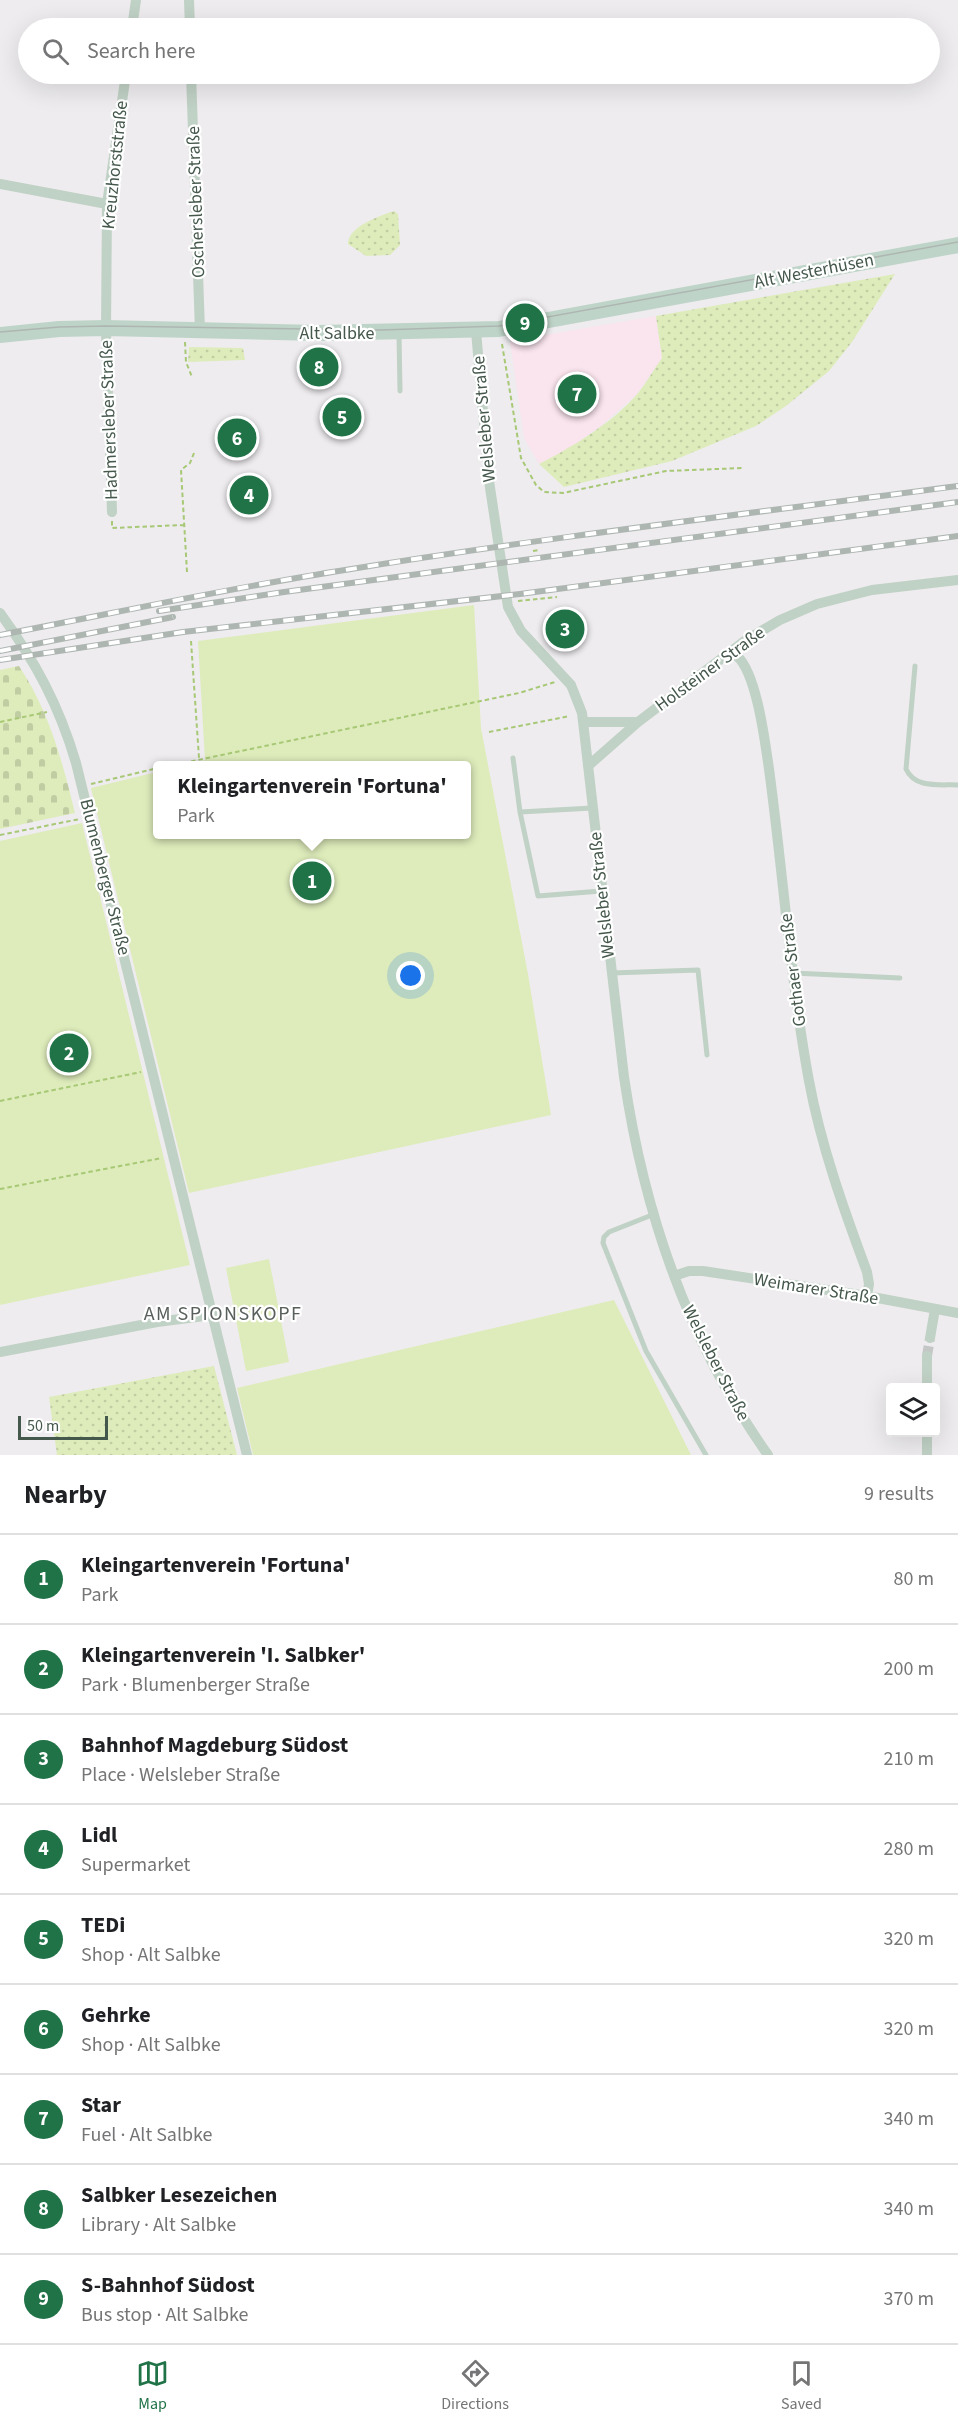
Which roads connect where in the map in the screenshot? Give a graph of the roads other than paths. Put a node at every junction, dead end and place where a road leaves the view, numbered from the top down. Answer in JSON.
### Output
{"nodes":[{"id":1,"x":136,"y":0,"type":"edge"},
{"id":2,"x":189,"y":0,"type":"edge"},
{"id":3,"x":133,"y":18,"type":"edge"},
{"id":4,"x":190,"y":18,"type":"edge"},
{"id":5,"x":125,"y":84,"type":"edge"},
{"id":6,"x":191,"y":84,"type":"edge"},
{"id":7,"x":0,"y":184,"type":"edge"},
{"id":8,"x":107,"y":204,"type":"junction"},
{"id":9,"x":958,"y":245,"type":"edge"},
{"id":10,"x":671,"y":298,"type":"joint"},
{"id":11,"x":106,"y":328,"type":"junction"},
{"id":12,"x":193,"y":331,"type":"junction"},
{"id":13,"x":476,"y":331,"type":"junction"},
{"id":14,"x":399,"y":333,"type":"junction"},
{"id":15,"x":0,"y":335,"type":"edge"},
{"id":16,"x":400,"y":391,"type":"dead end"},
{"id":17,"x":112,"y":512,"type":"road end"},
{"id":18,"x":958,"y":580,"type":"edge"},
{"id":19,"x":0,"y":613,"type":"edge"},
{"id":20,"x":724,"y":655,"type":"junction"},
{"id":21,"x":915,"y":666,"type":"dead end"},
{"id":22,"x":582,"y":717,"type":"junction"},
{"id":23,"x":638,"y":722,"type":"junction"},
{"id":24,"x":513,"y":758,"type":"dead end"},
{"id":25,"x":588,"y":766,"type":"junction"},
{"id":26,"x":958,"y":784,"type":"edge"},
{"id":27,"x":592,"y":808,"type":"junction"},
{"id":28,"x":520,"y":812,"type":"junction"},
{"id":29,"x":601,"y":891,"type":"junction"},
{"id":30,"x":611,"y":973,"type":"junction"},
{"id":31,"x":794,"y":973,"type":"junction"},
{"id":32,"x":900,"y":978,"type":"dead end"},
{"id":33,"x":707,"y":1055,"type":"dead end"},
{"id":34,"x":652,"y":1215,"type":"junction"},
{"id":35,"x":674,"y":1276,"type":"junction"},
{"id":36,"x":867,"y":1296,"type":"junction"},
{"id":37,"x":935,"y":1309,"type":"junction"},
{"id":38,"x":958,"y":1312,"type":"edge"},
{"id":39,"x":212,"y":1315,"type":"junction"},
{"id":40,"x":930,"y":1338,"type":"tunnel mouth"},
{"id":41,"x":0,"y":1352,"type":"edge"},
{"id":42,"x":927,"y":1356,"type":"tunnel mouth"},
{"id":43,"x":927,"y":1383,"type":"edge"},
{"id":44,"x":927,"y":1437,"type":"edge"},
{"id":45,"x":247,"y":1455,"type":"edge"},
{"id":46,"x":706,"y":1455,"type":"edge"},
{"id":47,"x":768,"y":1455,"type":"edge"},
{"id":48,"x":927,"y":1455,"type":"edge"}],
"edges":[{"from":1,"to":3,"type":"street"},
{"from":2,"to":4,"type":"street"},
{"from":5,"to":8,"type":"street","name":"Kreuzhorststraße"},
{"from":6,"to":12,"type":"street","name":"Oschersleber Straße"},
{"from":7,"to":8,"type":"street"},
{"from":8,"to":11,"type":"street","name":"Kreuzhorststraße"},
{"from":9,"to":10,"type":"main road","name":"Alt Westerhüsen"},
{"from":10,"to":13,"type":"main road","name":"Alt Salbke"},
{"from":11,"to":12,"type":"main road","name":"Alt Salbke"},
{"from":11,"to":15,"type":"main road","name":"Alt Salbke"},
{"from":11,"to":17,"type":"street","name":"Hadmersleber Straße"},
{"from":12,"to":14,"type":"main road","name":"Alt Salbke"},
{"from":13,"to":14,"type":"main road","name":"Alt Salbke"},
{"from":13,"to":22,"type":"street","name":"Welsleber Straße"},
{"from":14,"to":16,"type":"lane"},
{"from":18,"to":20,"type":"street","name":"Holsteiner Straße"},
{"from":19,"to":39,"type":"street","name":"Blumenberger Straße"},
{"from":20,"to":23,"type":"street","name":"Holsteiner Straße"},
{"from":20,"to":31,"type":"street","name":"Gothaer Straße"},
{"from":21,"to":26,"type":"lane"},
{"from":22,"to":23,"type":"street","name":"Holsteiner Straße"},
{"from":22,"to":25,"type":"street","name":"Welsleber Straße"},
{"from":23,"to":25,"type":"street","name":"Holsteiner Straße"},
{"from":24,"to":28,"type":"lane"},
{"from":25,"to":27,"type":"street","name":"Welsleber Straße"},
{"from":27,"to":28,"type":"lane"},
{"from":27,"to":29,"type":"street","name":"Welsleber Straße"},
{"from":28,"to":29,"type":"lane"},
{"from":29,"to":30,"type":"street","name":"Welsleber Straße"},
{"from":30,"to":33,"type":"lane"},
{"from":30,"to":34,"type":"street","name":"Welsleber Straße"},
{"from":31,"to":32,"type":"lane"},
{"from":31,"to":36,"type":"street","name":"Gothaer Straße"},
{"from":34,"to":35,"type":"street","name":"Welsleber Straße"},
{"from":34,"to":46,"type":"lane"},
{"from":35,"to":36,"type":"street","name":"Weimarer Straße"},
{"from":35,"to":47,"type":"street","name":"Welsleber Straße"},
{"from":36,"to":37,"type":"street","name":"Weimarer Straße"},
{"from":37,"to":38,"type":"street","name":"Weimarer Straße"},
{"from":37,"to":40,"type":"street"},
{"from":39,"to":41,"type":"street"},
{"from":39,"to":45,"type":"street","name":"Blumenberger Straße"},
{"from":42,"to":43,"type":"street"},
{"from":44,"to":48,"type":"street"}]}
